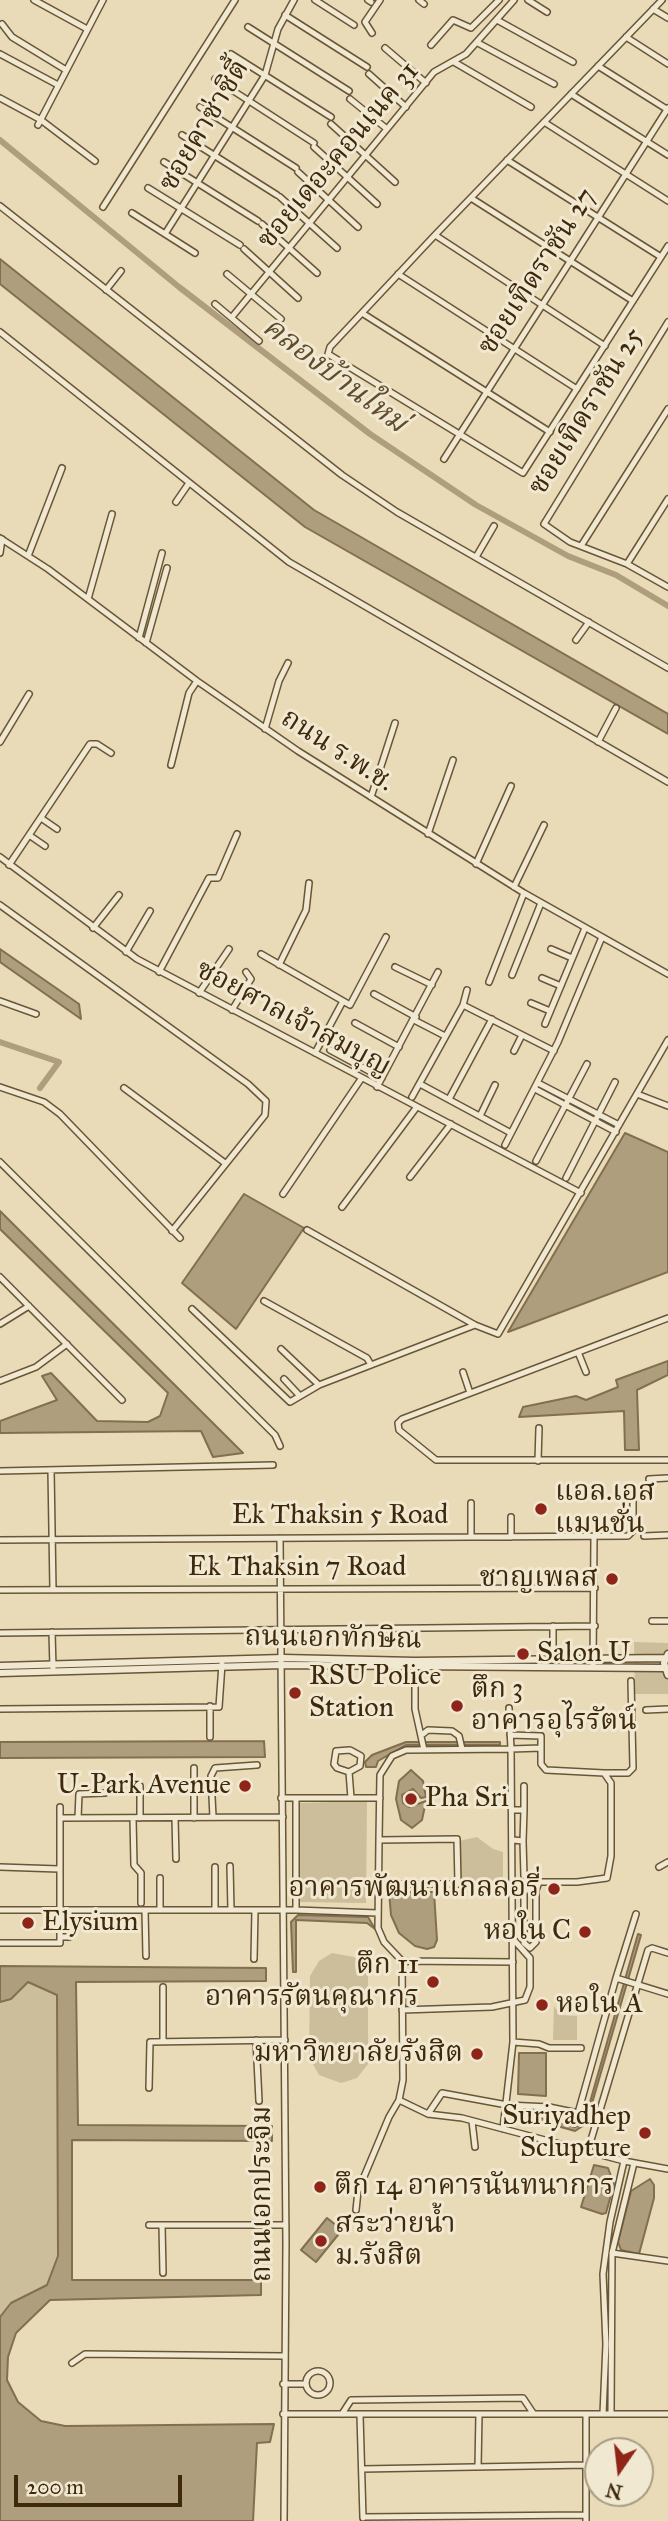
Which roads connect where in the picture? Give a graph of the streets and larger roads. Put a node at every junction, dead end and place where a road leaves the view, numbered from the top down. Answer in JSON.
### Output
{"nodes":[{"id":1,"x":34,"y":0,"type":"edge"},
{"id":2,"x":103,"y":0,"type":"edge"},
{"id":3,"x":235,"y":0,"type":"edge"},
{"id":4,"x":294,"y":0,"type":"edge"},
{"id":5,"x":315,"y":0,"type":"edge"},
{"id":6,"x":380,"y":0,"type":"edge"},
{"id":7,"x":499,"y":0,"type":"edge"},
{"id":8,"x":514,"y":0,"type":"edge"},
{"id":9,"x":527,"y":0,"type":"edge"},
{"id":10,"x":662,"y":0,"type":"edge"},
{"id":11,"x":653,"y":9,"type":"junction"},
{"id":12,"x":547,"y":12,"type":"dead end"},
{"id":13,"x":285,"y":15,"type":"junction"},
{"id":14,"x":668,"y":18,"type":"edge"},
{"id":15,"x":497,"y":20,"type":"junction"},
{"id":16,"x":2,"y":24,"type":"dead end"},
{"id":17,"x":354,"y":25,"type":"dead end"},
{"id":18,"x":248,"y":27,"type":"dead end"},
{"id":19,"x":87,"y":29,"type":"junction"},
{"id":20,"x":372,"y":33,"type":"dead end"},
{"id":21,"x":626,"y":37,"type":"junction"},
{"id":22,"x":273,"y":43,"type":"junction"},
{"id":23,"x":478,"y":43,"type":"junction"},
{"id":24,"x":431,"y":45,"type":"dead end"},
{"id":25,"x":385,"y":48,"type":"dead end"},
{"id":26,"x":0,"y":54,"type":"edge"},
{"id":27,"x":231,"y":54,"type":"dead end"},
{"id":28,"x":454,"y":62,"type":"junction"},
{"id":29,"x":573,"y":62,"type":"dead end"},
{"id":30,"x":668,"y":64,"type":"edge"},
{"id":31,"x":598,"y":66,"type":"junction"},
{"id":32,"x":367,"y":67,"type":"dead end"},
{"id":33,"x":66,"y":70,"type":"junction"},
{"id":34,"x":369,"y":74,"type":"dead end"},
{"id":35,"x":264,"y":75,"type":"junction"},
{"id":36,"x":215,"y":79,"type":"dead end"},
{"id":37,"x":426,"y":83,"type":"junction"},
{"id":38,"x":554,"y":84,"type":"dead end"},
{"id":39,"x":58,"y":85,"type":"junction"},
{"id":40,"x":349,"y":91,"type":"dead end"},
{"id":41,"x":571,"y":94,"type":"junction"},
{"id":42,"x":0,"y":98,"type":"edge"},
{"id":43,"x":350,"y":99,"type":"dead end"},
{"id":44,"x":249,"y":101,"type":"junction"},
{"id":45,"x":200,"y":107,"type":"dead end"},
{"id":46,"x":406,"y":107,"type":"junction"},
{"id":47,"x":531,"y":107,"type":"dead end"},
{"id":48,"x":668,"y":109,"type":"edge"},
{"id":49,"x":39,"y":122,"type":"junction"},
{"id":50,"x":544,"y":122,"type":"junction"},
{"id":51,"x":232,"y":128,"type":"junction"},
{"id":52,"x":387,"y":130,"type":"junction"},
{"id":53,"x":182,"y":135,"type":"dead end"},
{"id":54,"x":646,"y":142,"type":"junction"},
{"id":55,"x":365,"y":155,"type":"junction"},
{"id":56,"x":214,"y":156,"type":"junction"},
{"id":57,"x":668,"y":156,"type":"edge"},
{"id":58,"x":95,"y":160,"type":"dead end"},
{"id":59,"x":508,"y":160,"type":"junction"},
{"id":60,"x":164,"y":162,"type":"dead end"},
{"id":61,"x":626,"y":174,"type":"junction"},
{"id":62,"x":345,"y":178,"type":"junction"},
{"id":63,"x":395,"y":182,"type":"dead end"},
{"id":64,"x":197,"y":183,"type":"junction"},
{"id":65,"x":148,"y":188,"type":"dead end"},
{"id":66,"x":471,"y":198,"type":"junction"},
{"id":67,"x":327,"y":200,"type":"junction"},
{"id":68,"x":668,"y":201,"type":"edge"},
{"id":69,"x":377,"y":204,"type":"dead end"},
{"id":70,"x":0,"y":206,"type":"edge"},
{"id":71,"x":103,"y":206,"type":"dead end"},
{"id":72,"x":181,"y":208,"type":"junction"},
{"id":73,"x":132,"y":213,"type":"dead end"},
{"id":74,"x":598,"y":217,"type":"junction"},
{"id":75,"x":309,"y":222,"type":"junction"},
{"id":76,"x":358,"y":227,"type":"dead end"},
{"id":77,"x":165,"y":234,"type":"junction"},
{"id":78,"x":435,"y":235,"type":"junction"},
{"id":79,"x":668,"y":246,"type":"edge"},
{"id":80,"x":288,"y":247,"type":"junction"},
{"id":81,"x":337,"y":248,"type":"dead end"},
{"id":82,"x":195,"y":253,"type":"dead end"},
{"id":83,"x":661,"y":257,"type":"junction"},
{"id":84,"x":570,"y":262,"type":"junction"},
{"id":85,"x":121,"y":271,"type":"dead end"},
{"id":86,"x":269,"y":271,"type":"junction"},
{"id":87,"x":317,"y":273,"type":"dead end"},
{"id":88,"x":228,"y":274,"type":"dead end"},
{"id":89,"x":398,"y":274,"type":"junction"},
{"id":90,"x":106,"y":290,"type":"junction"},
{"id":91,"x":250,"y":294,"type":"junction"},
{"id":92,"x":298,"y":298,"type":"dead end"},
{"id":93,"x":633,"y":302,"type":"junction"},
{"id":94,"x":215,"y":304,"type":"dead end"},
{"id":95,"x":542,"y":306,"type":"junction"},
{"id":96,"x":362,"y":313,"type":"junction"},
{"id":97,"x":232,"y":317,"type":"junction"},
{"id":98,"x":281,"y":319,"type":"dead end"},
{"id":99,"x":668,"y":322,"type":"edge"},
{"id":100,"x":0,"y":332,"type":"edge"},
{"id":101,"x":259,"y":341,"type":"dead end"},
{"id":102,"x":605,"y":346,"type":"junction"},
{"id":103,"x":514,"y":349,"type":"junction"},
{"id":104,"x":578,"y":389,"type":"junction"},
{"id":105,"x":486,"y":392,"type":"junction"},
{"id":106,"x":668,"y":409,"type":"edge"},
{"id":107,"x":550,"y":432,"type":"junction"},
{"id":108,"x":459,"y":436,"type":"junction"},
{"id":109,"x":444,"y":459,"type":"dead end"},
{"id":110,"x":62,"y":467,"type":"dead end"},
{"id":111,"x":189,"y":483,"type":"junction"},
{"id":112,"x":668,"y":499,"type":"edge"},
{"id":113,"x":176,"y":502,"type":"dead end"},
{"id":114,"x":112,"y":514,"type":"dead end"},
{"id":115,"x":494,"y":526,"type":"dead end"},
{"id":116,"x":1,"y":538,"type":"edge"},
{"id":117,"x":581,"y":546,"type":"junction"},
{"id":118,"x":0,"y":553,"type":"edge"},
{"id":119,"x":162,"y":553,"type":"dead end"},
{"id":120,"x":28,"y":556,"type":"junction"},
{"id":121,"x":475,"y":557,"type":"junction"},
{"id":122,"x":627,"y":564,"type":"junction"},
{"id":123,"x":167,"y":568,"type":"dead end"},
{"id":124,"x":668,"y":587,"type":"edge"},
{"id":125,"x":88,"y":599,"type":"junction"},
{"id":126,"x":589,"y":622,"type":"junction"},
{"id":127,"x":139,"y":638,"type":"junction"},
{"id":128,"x":576,"y":640,"type":"dead end"},
{"id":129,"x":146,"y":643,"type":"junction"},
{"id":130,"x":288,"y":663,"type":"dead end"},
{"id":131,"x":668,"y":668,"type":"edge"},
{"id":132,"x":197,"y":681,"type":"junction"},
{"id":133,"x":29,"y":694,"type":"dead end"},
{"id":134,"x":616,"y":708,"type":"dead end"},
{"id":135,"x":395,"y":723,"type":"dead end"},
{"id":136,"x":265,"y":729,"type":"junction"},
{"id":137,"x":598,"y":741,"type":"junction"},
{"id":138,"x":0,"y":742,"type":"edge"},
{"id":139,"x":111,"y":752,"type":"dead end"},
{"id":140,"x":453,"y":760,"type":"dead end"},
{"id":141,"x":171,"y":765,"type":"dead end"},
{"id":142,"x":668,"y":782,"type":"edge"},
{"id":143,"x":511,"y":786,"type":"dead end"},
{"id":144,"x":371,"y":797,"type":"junction"},
{"id":145,"x":41,"y":818,"type":"junction"},
{"id":146,"x":544,"y":825,"type":"dead end"},
{"id":147,"x":57,"y":829,"type":"dead end"},
{"id":148,"x":237,"y":834,"type":"dead end"},
{"id":149,"x":428,"y":834,"type":"junction"},
{"id":150,"x":29,"y":835,"type":"junction"},
{"id":151,"x":45,"y":846,"type":"dead end"},
{"id":152,"x":0,"y":857,"type":"edge"},
{"id":153,"x":476,"y":863,"type":"junction"},
{"id":154,"x":9,"y":865,"type":"junction"},
{"id":155,"x":309,"y":883,"type":"dead end"},
{"id":156,"x":514,"y":887,"type":"junction"},
{"id":157,"x":524,"y":893,"type":"junction"},
{"id":158,"x":119,"y":895,"type":"dead end"},
{"id":159,"x":541,"y":904,"type":"junction"},
{"id":160,"x":0,"y":905,"type":"edge"},
{"id":161,"x":150,"y":911,"type":"dead end"},
{"id":162,"x":93,"y":928,"type":"junction"},
{"id":163,"x":585,"y":928,"type":"junction"},
{"id":164,"x":386,"y":937,"type":"dead end"},
{"id":165,"x":602,"y":937,"type":"junction"},
{"id":166,"x":229,"y":950,"type":"dead end"},
{"id":167,"x":551,"y":950,"type":"dead end"},
{"id":168,"x":126,"y":951,"type":"junction"},
{"id":169,"x":261,"y":954,"type":"dead end"},
{"id":170,"x":572,"y":958,"type":"junction"},
{"id":171,"x":279,"y":965,"type":"junction"},
{"id":172,"x":396,"y":967,"type":"dead end"},
{"id":173,"x":159,"y":972,"type":"junction"},
{"id":174,"x":246,"y":972,"type":"dead end"},
{"id":175,"x":438,"y":972,"type":"dead end"},
{"id":176,"x":668,"y":974,"type":"edge"},
{"id":177,"x":512,"y":975,"type":"dead end"},
{"id":178,"x":542,"y":978,"type":"dead end"},
{"id":179,"x":489,"y":982,"type":"dead end"},
{"id":180,"x":432,"y":985,"type":"junction"},
{"id":181,"x":561,"y":986,"type":"junction"},
{"id":182,"x":467,"y":990,"type":"dead end"},
{"id":183,"x":199,"y":993,"type":"junction"},
{"id":184,"x":374,"y":995,"type":"dead end"},
{"id":185,"x":0,"y":1001,"type":"edge"},
{"id":186,"x":342,"y":1003,"type":"junction"},
{"id":187,"x":531,"y":1003,"type":"dead end"},
{"id":188,"x":463,"y":1005,"type":"junction"},
{"id":189,"x":232,"y":1010,"type":"junction"},
{"id":190,"x":550,"y":1011,"type":"junction"},
{"id":191,"x":36,"y":1014,"type":"dead end"},
{"id":192,"x":415,"y":1018,"type":"junction"},
{"id":193,"x":492,"y":1019,"type":"junction"},
{"id":194,"x":355,"y":1023,"type":"dead end"},
{"id":195,"x":545,"y":1024,"type":"dead end"},
{"id":196,"x":522,"y":1034,"type":"junction"},
{"id":197,"x":445,"y":1036,"type":"junction"},
{"id":198,"x":668,"y":1040,"type":"edge"},
{"id":199,"x":399,"y":1047,"type":"junction"},
{"id":200,"x":330,"y":1050,"type":"dead end"},
{"id":201,"x":514,"y":1051,"type":"dead end"},
{"id":202,"x":554,"y":1051,"type":"junction"},
{"id":203,"x":315,"y":1053,"type":"junction"},
{"id":204,"x":587,"y":1064,"type":"dead end"},
{"id":205,"x":382,"y":1078,"type":"junction"},
{"id":206,"x":361,"y":1079,"type":"junction"},
{"id":207,"x":615,"y":1082,"type":"dead end"},
{"id":208,"x":420,"y":1084,"type":"junction"},
{"id":209,"x":495,"y":1085,"type":"dead end"},
{"id":210,"x":537,"y":1086,"type":"junction"},
{"id":211,"x":0,"y":1087,"type":"edge"},
{"id":212,"x":377,"y":1087,"type":"junction"},
{"id":213,"x":124,"y":1088,"type":"dead end"},
{"id":214,"x":637,"y":1094,"type":"junction"},
{"id":215,"x":412,"y":1097,"type":"dead end"},
{"id":216,"x":449,"y":1100,"type":"junction"},
{"id":217,"x":568,"y":1102,"type":"junction"},
{"id":218,"x":668,"y":1106,"type":"edge"},
{"id":219,"x":416,"y":1108,"type":"junction"},
{"id":220,"x":600,"y":1115,"type":"junction"},
{"id":221,"x":480,"y":1116,"type":"junction"},
{"id":222,"x":596,"y":1122,"type":"junction"},
{"id":223,"x":452,"y":1124,"type":"junction"},
{"id":224,"x":618,"y":1129,"type":"junction"},
{"id":225,"x":511,"y":1133,"type":"junction"},
{"id":226,"x":505,"y":1145,"type":"dead end"},
{"id":227,"x":536,"y":1161,"type":"dead end"},
{"id":228,"x":0,"y":1162,"type":"edge"},
{"id":229,"x":226,"y":1163,"type":"junction"},
{"id":230,"x":410,"y":1177,"type":"dead end"},
{"id":231,"x":566,"y":1178,"type":"dead end"},
{"id":232,"x":581,"y":1193,"type":"junction"},
{"id":233,"x":283,"y":1194,"type":"dead end"},
{"id":234,"x":342,"y":1207,"type":"dead end"},
{"id":235,"x":307,"y":1230,"type":"dead end"},
{"id":236,"x":172,"y":1231,"type":"junction"},
{"id":237,"x":180,"y":1238,"type":"dead end"},
{"id":238,"x":0,"y":1277,"type":"edge"},
{"id":239,"x":264,"y":1301,"type":"dead end"},
{"id":240,"x":29,"y":1306,"type":"junction"},
{"id":241,"x":192,"y":1310,"type":"dead end"},
{"id":242,"x":668,"y":1318,"type":"edge"},
{"id":243,"x":0,"y":1324,"type":"edge"},
{"id":244,"x":475,"y":1325,"type":"junction"},
{"id":245,"x":67,"y":1344,"type":"junction"},
{"id":246,"x":281,"y":1349,"type":"dead end"},
{"id":247,"x":578,"y":1352,"type":"junction"},
{"id":248,"x":371,"y":1365,"type":"junction"},
{"id":249,"x":463,"y":1372,"type":"dead end"},
{"id":250,"x":586,"y":1373,"type":"dead end"},
{"id":251,"x":284,"y":1379,"type":"dead end"},
{"id":252,"x":0,"y":1381,"type":"edge"},
{"id":253,"x":319,"y":1385,"type":"junction"},
{"id":254,"x":470,"y":1393,"type":"junction"},
{"id":255,"x":299,"y":1395,"type":"junction"},
{"id":256,"x":122,"y":1400,"type":"dead end"},
{"id":257,"x":539,"y":1427,"type":"dead end"},
{"id":258,"x":280,"y":1446,"type":"dead end"},
{"id":259,"x":668,"y":1460,"type":"edge"},
{"id":260,"x":538,"y":1461,"type":"junction"},
{"id":261,"x":273,"y":1465,"type":"dead end"},
{"id":262,"x":51,"y":1470,"type":"junction"},
{"id":263,"x":0,"y":1471,"type":"edge"},
{"id":264,"x":668,"y":1478,"type":"edge"},
{"id":265,"x":649,"y":1479,"type":"dead end"},
{"id":266,"x":633,"y":1501,"type":"dead end"},
{"id":267,"x":471,"y":1503,"type":"dead end"},
{"id":268,"x":511,"y":1517,"type":"dead end"},
{"id":269,"x":668,"y":1535,"type":"edge"},
{"id":270,"x":512,"y":1536,"type":"junction"},
{"id":271,"x":594,"y":1536,"type":"junction"},
{"id":272,"x":644,"y":1536,"type":"dead end"},
{"id":273,"x":471,"y":1537,"type":"junction"},
{"id":274,"x":280,"y":1538,"type":"junction"},
{"id":275,"x":52,"y":1539,"type":"junction"},
{"id":276,"x":0,"y":1540,"type":"edge"},
{"id":277,"x":594,"y":1588,"type":"junction"},
{"id":278,"x":281,"y":1589,"type":"junction"},
{"id":279,"x":0,"y":1590,"type":"edge"},
{"id":280,"x":53,"y":1590,"type":"junction"},
{"id":281,"x":652,"y":1621,"type":"dead end"},
{"id":282,"x":668,"y":1621,"type":"edge"},
{"id":283,"x":553,"y":1626,"type":"junction"},
{"id":284,"x":595,"y":1626,"type":"junction"},
{"id":285,"x":282,"y":1630,"type":"junction"},
{"id":286,"x":52,"y":1632,"type":"junction"},
{"id":287,"x":0,"y":1633,"type":"edge"},
{"id":288,"x":666,"y":1656,"type":"edge"},
{"id":289,"x":552,"y":1660,"type":"junction"},
{"id":290,"x":283,"y":1661,"type":"junction"},
{"id":291,"x":221,"y":1662,"type":"junction"},
{"id":292,"x":593,"y":1663,"type":"junction"},
{"id":293,"x":415,"y":1664,"type":"junction"},
{"id":294,"x":0,"y":1667,"type":"edge"},
{"id":295,"x":53,"y":1670,"type":"junction"},
{"id":296,"x":666,"y":1671,"type":"edge"},
{"id":297,"x":0,"y":1673,"type":"edge"},
{"id":298,"x":631,"y":1681,"type":"dead end"},
{"id":299,"x":210,"y":1706,"type":"junction"},
{"id":300,"x":509,"y":1708,"type":"dead end"},
{"id":301,"x":0,"y":1709,"type":"edge"},
{"id":302,"x":668,"y":1709,"type":"edge"},
{"id":303,"x":646,"y":1710,"type":"dead end"},
{"id":304,"x":423,"y":1734,"type":"junction"},
{"id":305,"x":510,"y":1735,"type":"junction"},
{"id":306,"x":210,"y":1737,"type":"dead end"},
{"id":307,"x":423,"y":1745,"type":"junction"},
{"id":308,"x":462,"y":1746,"type":"junction"},
{"id":309,"x":541,"y":1748,"type":"junction"},
{"id":310,"x":511,"y":1749,"type":"junction"},
{"id":311,"x":257,"y":1765,"type":"dead end"},
{"id":312,"x":194,"y":1768,"type":"dead end"},
{"id":313,"x":349,"y":1772,"type":"junction"},
{"id":314,"x":604,"y":1773,"type":"junction"},
{"id":315,"x":140,"y":1786,"type":"dead end"},
{"id":316,"x":524,"y":1786,"type":"dead end"},
{"id":317,"x":105,"y":1793,"type":"dead end"},
{"id":318,"x":281,"y":1798,"type":"junction"},
{"id":319,"x":296,"y":1798,"type":"junction"},
{"id":320,"x":351,"y":1798,"type":"junction"},
{"id":321,"x":380,"y":1798,"type":"junction"},
{"id":322,"x":60,"y":1807,"type":"dead end"},
{"id":323,"x":512,"y":1810,"type":"junction"},
{"id":324,"x":524,"y":1810,"type":"junction"},
{"id":325,"x":283,"y":1817,"type":"junction"},
{"id":326,"x":60,"y":1818,"type":"junction"},
{"id":327,"x":78,"y":1818,"type":"junction"},
{"id":328,"x":136,"y":1818,"type":"junction"},
{"id":329,"x":175,"y":1818,"type":"junction"},
{"id":330,"x":194,"y":1818,"type":"junction"},
{"id":331,"x":213,"y":1818,"type":"junction"},
{"id":332,"x":379,"y":1840,"type":"junction"},
{"id":333,"x":513,"y":1840,"type":"junction"},
{"id":334,"x":523,"y":1841,"type":"junction"},
{"id":335,"x":176,"y":1859,"type":"dead end"},
{"id":336,"x":668,"y":1862,"type":"edge"},
{"id":337,"x":230,"y":1866,"type":"dead end"},
{"id":338,"x":0,"y":1867,"type":"edge"},
{"id":339,"x":215,"y":1867,"type":"dead end"},
{"id":340,"x":659,"y":1867,"type":"dead end"},
{"id":341,"x":60,"y":1869,"type":"junction"},
{"id":342,"x":524,"y":1876,"type":"dead end"},
{"id":343,"x":160,"y":1878,"type":"dead end"},
{"id":344,"x":379,"y":1884,"type":"junction"},
{"id":345,"x":524,"y":1889,"type":"junction"},
{"id":346,"x":513,"y":1890,"type":"junction"},
{"id":347,"x":536,"y":1890,"type":"junction"},
{"id":348,"x":141,"y":1903,"type":"dead end"},
{"id":349,"x":0,"y":1910,"type":"edge"},
{"id":350,"x":61,"y":1910,"type":"junction"},
{"id":351,"x":69,"y":1910,"type":"junction"},
{"id":352,"x":145,"y":1910,"type":"junction"},
{"id":353,"x":160,"y":1910,"type":"junction"},
{"id":354,"x":215,"y":1910,"type":"junction"},
{"id":355,"x":231,"y":1910,"type":"junction"},
{"id":356,"x":254,"y":1910,"type":"junction"},
{"id":357,"x":283,"y":1910,"type":"junction"},
{"id":358,"x":296,"y":1910,"type":"junction"},
{"id":359,"x":378,"y":1913,"type":"junction"},
{"id":360,"x":636,"y":1914,"type":"dead end"},
{"id":361,"x":60,"y":1937,"type":"junction"},
{"id":362,"x":513,"y":1940,"type":"junction"},
{"id":363,"x":0,"y":1943,"type":"edge"},
{"id":364,"x":668,"y":1952,"type":"edge"},
{"id":365,"x":146,"y":1956,"type":"dead end"},
{"id":366,"x":254,"y":1959,"type":"dead end"},
{"id":367,"x":402,"y":1961,"type":"junction"},
{"id":368,"x":513,"y":1962,"type":"junction"},
{"id":369,"x":618,"y":1979,"type":"junction"},
{"id":370,"x":639,"y":1985,"type":"junction"},
{"id":371,"x":163,"y":1987,"type":"dead end"},
{"id":372,"x":668,"y":1994,"type":"edge"},
{"id":373,"x":513,"y":2005,"type":"junction"},
{"id":374,"x":402,"y":2010,"type":"junction"},
{"id":375,"x":256,"y":2040,"type":"junction"},
{"id":376,"x":285,"y":2040,"type":"junction"},
{"id":377,"x":163,"y":2042,"type":"junction"},
{"id":378,"x":513,"y":2042,"type":"junction"},
{"id":379,"x":580,"y":2048,"type":"dead end"},
{"id":380,"x":149,"y":2088,"type":"dead end"},
{"id":381,"x":259,"y":2101,"type":"dead end"},
{"id":382,"x":402,"y":2101,"type":"junction"},
{"id":383,"x":507,"y":2105,"type":"junction"},
{"id":384,"x":426,"y":2113,"type":"junction"},
{"id":385,"x":472,"y":2121,"type":"junction"},
{"id":386,"x":503,"y":2129,"type":"junction"},
{"id":387,"x":475,"y":2147,"type":"dead end"},
{"id":388,"x":588,"y":2150,"type":"junction"},
{"id":389,"x":624,"y":2161,"type":"junction"},
{"id":390,"x":634,"y":2163,"type":"junction"},
{"id":391,"x":667,"y":2167,"type":"edge"},
{"id":392,"x":356,"y":2210,"type":"dead end"},
{"id":393,"x":149,"y":2225,"type":"dead end"},
{"id":394,"x":162,"y":2225,"type":"junction"},
{"id":395,"x":286,"y":2225,"type":"junction"},
{"id":396,"x":605,"y":2251,"type":"junction"},
{"id":397,"x":612,"y":2253,"type":"junction"},
{"id":398,"x":668,"y":2261,"type":"edge"},
{"id":399,"x":163,"y":2273,"type":"dead end"},
{"id":400,"x":284,"y":2357,"type":"junction"},
{"id":401,"x":72,"y":2363,"type":"dead end"},
{"id":402,"x":284,"y":2384,"type":"junction"},
{"id":403,"x":304,"y":2384,"type":"junction"},
{"id":404,"x":533,"y":2413,"type":"junction"},
{"id":405,"x":611,"y":2413,"type":"junction"},
{"id":406,"x":284,"y":2414,"type":"junction"},
{"id":407,"x":342,"y":2414,"type":"junction"},
{"id":408,"x":479,"y":2414,"type":"junction"},
{"id":409,"x":586,"y":2414,"type":"junction"},
{"id":410,"x":603,"y":2414,"type":"junction"},
{"id":411,"x":668,"y":2414,"type":"edge"},
{"id":412,"x":360,"y":2415,"type":"junction"},
{"id":413,"x":586,"y":2437,"type":"edge"},
{"id":414,"x":584,"y":2465,"type":"edge"},
{"id":415,"x":478,"y":2467,"type":"junction"},
{"id":416,"x":362,"y":2469,"type":"junction"},
{"id":417,"x":586,"y":2518,"type":"edge"},
{"id":418,"x":363,"y":2519,"type":"edge"},
{"id":419,"x":284,"y":2521,"type":"edge"}],
"edges":[{"from":1,"to":19,"type":"street"},
{"from":2,"to":19,"type":"street"},
{"from":3,"to":71,"type":"street"},
{"from":4,"to":13,"type":"street","name":"ซอยคาซ่าซิตี้"},
{"from":5,"to":17,"type":"street"},
{"from":6,"to":20,"type":"street"},
{"from":7,"to":24,"type":"street"},
{"from":8,"to":15,"type":"street","name":"ซอยเดอะคอนเนค 31"},
{"from":9,"to":12,"type":"street"},
{"from":10,"to":11,"type":"street"},
{"from":11,"to":14,"type":"street"},
{"from":11,"to":21,"type":"street"},
{"from":13,"to":22,"type":"street","name":"ซอยคาซ่าซิตี้"},
{"from":13,"to":32,"type":"street"},
{"from":15,"to":23,"type":"street","name":"ซอยเดอะคอนเนค 31"},
{"from":15,"to":29,"type":"street"},
{"from":16,"to":33,"type":"street"},
{"from":18,"to":22,"type":"street"},
{"from":19,"to":33,"type":"street"},
{"from":21,"to":30,"type":"street"},
{"from":21,"to":31,"type":"street"},
{"from":22,"to":35,"type":"street","name":"ซอยคาซ่าซิตี้"},
{"from":22,"to":40,"type":"street"},
{"from":23,"to":28,"type":"street","name":"ซอยเดอะคอนเนค 31"},
{"from":23,"to":38,"type":"street"},
{"from":25,"to":37,"type":"street"},
{"from":26,"to":39,"type":"street"},
{"from":27,"to":35,"type":"street"},
{"from":28,"to":37,"type":"street","name":"ซอยเดอะคอนเนค 31"},
{"from":28,"to":47,"type":"street"},
{"from":31,"to":41,"type":"street"},
{"from":31,"to":48,"type":"street"},
{"from":33,"to":39,"type":"street"},
{"from":34,"to":46,"type":"street"},
{"from":35,"to":44,"type":"street","name":"ซอยคาซ่าซิตี้"},
{"from":35,"to":55,"type":"street"},
{"from":36,"to":44,"type":"street"},
{"from":37,"to":46,"type":"street","name":"ซอยเดอะคอนเนค 31"},
{"from":39,"to":49,"type":"street"},
{"from":41,"to":50,"type":"street"},
{"from":41,"to":54,"type":"street"},
{"from":42,"to":49,"type":"street"},
{"from":43,"to":52,"type":"street"},
{"from":44,"to":51,"type":"street","name":"ซอยคาซ่าซิตี้"},
{"from":44,"to":62,"type":"street"},
{"from":45,"to":51,"type":"street"},
{"from":46,"to":52,"type":"street","name":"ซอยเดอะคอนเนค 31"},
{"from":48,"to":54,"type":"street","name":"ซอยเทิดราชัน 27"},
{"from":49,"to":58,"type":"street"},
{"from":50,"to":59,"type":"street"},
{"from":50,"to":61,"type":"street"},
{"from":51,"to":56,"type":"street","name":"ซอยคาซ่าซิตี้"},
{"from":51,"to":67,"type":"street"},
{"from":52,"to":55,"type":"street","name":"ซอยเดอะคอนเนค 31"},
{"from":53,"to":56,"type":"street"},
{"from":54,"to":57,"type":"street"},
{"from":54,"to":61,"type":"street","name":"ซอยเทิดราชัน 27"},
{"from":55,"to":62,"type":"street","name":"ซอยเดอะคอนเนค 31"},
{"from":55,"to":63,"type":"street"},
{"from":56,"to":64,"type":"street","name":"ซอยคาซ่าซิตี้"},
{"from":56,"to":75,"type":"street"},
{"from":59,"to":66,"type":"street"},
{"from":59,"to":74,"type":"street"},
{"from":60,"to":64,"type":"street"},
{"from":61,"to":68,"type":"street"},
{"from":61,"to":74,"type":"street","name":"ซอยเทิดราชัน 27"},
{"from":62,"to":67,"type":"street","name":"ซอยเดอะคอนเนค 31"},
{"from":62,"to":69,"type":"street"},
{"from":64,"to":72,"type":"street","name":"ซอยคาซ่าซิตี้"},
{"from":64,"to":80,"type":"street"},
{"from":65,"to":72,"type":"street"},
{"from":66,"to":78,"type":"street"},
{"from":66,"to":84,"type":"street"},
{"from":67,"to":75,"type":"street","name":"ซอยเดอะคอนเนค 31"},
{"from":67,"to":76,"type":"street"},
{"from":70,"to":90,"type":"street"},
{"from":72,"to":77,"type":"street","name":"ซอยคาซ่าซิตี้"},
{"from":72,"to":86,"type":"street"},
{"from":73,"to":77,"type":"street"},
{"from":74,"to":83,"type":"street"},
{"from":74,"to":84,"type":"street","name":"ซอยเทิดราชัน 27"},
{"from":75,"to":80,"type":"street","name":"ซอยเดอะคอนเนค 31"},
{"from":75,"to":81,"type":"street"},
{"from":77,"to":82,"type":"street"},
{"from":78,"to":89,"type":"street"},
{"from":78,"to":95,"type":"street"},
{"from":79,"to":83,"type":"street"},
{"from":80,"to":86,"type":"street","name":"ซอยเดอะคอนเนค 31"},
{"from":80,"to":87,"type":"street"},
{"from":83,"to":93,"type":"street"},
{"from":84,"to":93,"type":"street"},
{"from":84,"to":95,"type":"street","name":"ซอยเทิดราชัน 27"},
{"from":85,"to":90,"type":"street"},
{"from":86,"to":91,"type":"street","name":"ซอยเดอะคอนเนค 31"},
{"from":86,"to":92,"type":"street"},
{"from":88,"to":91,"type":"street"},
{"from":89,"to":96,"type":"street"},
{"from":89,"to":103,"type":"street"},
{"from":90,"to":121,"type":"street"},
{"from":91,"to":97,"type":"street","name":"ซอยเดอะคอนเนค 31"},
{"from":91,"to":98,"type":"street"},
{"from":93,"to":102,"type":"street"},
{"from":94,"to":97,"type":"street"},
{"from":95,"to":102,"type":"street"},
{"from":95,"to":103,"type":"street","name":"ซอยเทิดราชัน 27"},
{"from":96,"to":105,"type":"street"},
{"from":96,"to":108,"type":"street"},
{"from":97,"to":101,"type":"street"},
{"from":99,"to":117,"type":"street","name":"ซอยเทิดราชัน 25"},
{"from":100,"to":111,"type":"street"},
{"from":102,"to":104,"type":"street"},
{"from":103,"to":104,"type":"street"},
{"from":103,"to":105,"type":"street","name":"ซอยเทิดราชัน 27"},
{"from":104,"to":107,"type":"street"},
{"from":105,"to":107,"type":"street"},
{"from":105,"to":108,"type":"street","name":"ซอยเทิดราชัน 27"},
{"from":106,"to":117,"type":"street"},
{"from":107,"to":108,"type":"street"},
{"from":108,"to":109,"type":"street","name":"ซอยเทิดราชัน 27"},
{"from":110,"to":120,"type":"street"},
{"from":111,"to":113,"type":"street"},
{"from":111,"to":137,"type":"street"},
{"from":112,"to":122,"type":"street"},
{"from":114,"to":125,"type":"street"},
{"from":115,"to":121,"type":"street"},
{"from":116,"to":118,"type":"street"},
{"from":116,"to":120,"type":"street","name":"ถนน ร.พ.ช."},
{"from":117,"to":122,"type":"street"},
{"from":119,"to":127,"type":"street"},
{"from":120,"to":125,"type":"street","name":"ถนน ร.พ.ช."},
{"from":121,"to":126,"type":"street"},
{"from":122,"to":124,"type":"street"},
{"from":123,"to":129,"type":"street"},
{"from":125,"to":127,"type":"street","name":"ถนน ร.พ.ช."},
{"from":126,"to":128,"type":"street"},
{"from":126,"to":131,"type":"street"},
{"from":127,"to":129,"type":"street","name":"ถนน ร.พ.ช."},
{"from":129,"to":132,"type":"street","name":"ถนน ร.พ.ช."},
{"from":130,"to":136,"type":"street"},
{"from":132,"to":136,"type":"street","name":"ถนน ร.พ.ช."},
{"from":132,"to":141,"type":"street"},
{"from":133,"to":138,"type":"street"},
{"from":134,"to":137,"type":"street"},
{"from":135,"to":144,"type":"street"},
{"from":136,"to":144,"type":"street","name":"ถนน ร.พ.ช."},
{"from":137,"to":142,"type":"street"},
{"from":139,"to":145,"type":"street"},
{"from":140,"to":149,"type":"street"},
{"from":143,"to":153,"type":"street"},
{"from":144,"to":149,"type":"street","name":"ถนน ร.พ.ช."},
{"from":145,"to":147,"type":"street"},
{"from":145,"to":150,"type":"street"},
{"from":146,"to":156,"type":"street"},
{"from":148,"to":173,"type":"street"},
{"from":149,"to":153,"type":"street","name":"ถนน ร.พ.ช."},
{"from":150,"to":151,"type":"street"},
{"from":150,"to":154,"type":"street"},
{"from":152,"to":154,"type":"street","name":"ซอยศาลเจ้าสมบุญ"},
{"from":153,"to":156,"type":"street","name":"ถนน ร.พ.ช."},
{"from":154,"to":162,"type":"street","name":"ซอยศาลเจ้าสมบุญ"},
{"from":155,"to":171,"type":"street"},
{"from":156,"to":157,"type":"street","name":"ถนน ร.พ.ช."},
{"from":157,"to":159,"type":"street","name":"ถนน ร.พ.ช."},
{"from":157,"to":179,"type":"street"},
{"from":158,"to":162,"type":"street"},
{"from":159,"to":163,"type":"street","name":"ถนน ร.พ.ช."},
{"from":159,"to":177,"type":"street"},
{"from":160,"to":229,"type":"street"},
{"from":161,"to":168,"type":"street"},
{"from":162,"to":168,"type":"street","name":"ซอยศาลเจ้าสมบุญ"},
{"from":163,"to":165,"type":"street","name":"ถนน ร.พ.ช."},
{"from":163,"to":170,"type":"street"},
{"from":164,"to":186,"type":"street"},
{"from":165,"to":176,"type":"street","name":"ถนน ร.พ.ช."},
{"from":165,"to":202,"type":"street"},
{"from":166,"to":183,"type":"street"},
{"from":167,"to":170,"type":"street"},
{"from":168,"to":173,"type":"street","name":"ซอยศาลเจ้าสมบุญ"},
{"from":169,"to":171,"type":"street"},
{"from":170,"to":181,"type":"street"},
{"from":171,"to":186,"type":"street"},
{"from":172,"to":180,"type":"street"},
{"from":173,"to":183,"type":"street","name":"ซอยศาลเจ้าสมบุญ"},
{"from":174,"to":189,"type":"street"},
{"from":175,"to":180,"type":"street"},
{"from":178,"to":181,"type":"street"},
{"from":180,"to":192,"type":"street"},
{"from":181,"to":190,"type":"street"},
{"from":182,"to":188,"type":"street"},
{"from":183,"to":189,"type":"street","name":"ซอยศาลเจ้าสมบุญ"},
{"from":184,"to":192,"type":"street"},
{"from":185,"to":191,"type":"street"},
{"from":186,"to":203,"type":"street"},
{"from":187,"to":190,"type":"street"},
{"from":188,"to":193,"type":"street"},
{"from":188,"to":197,"type":"street"},
{"from":189,"to":203,"type":"street","name":"ซอยศาลเจ้าสมบุญ"},
{"from":190,"to":195,"type":"street"},
{"from":192,"to":197,"type":"street"},
{"from":192,"to":199,"type":"street"},
{"from":193,"to":196,"type":"street"},
{"from":193,"to":216,"type":"street"},
{"from":194,"to":199,"type":"street"},
{"from":196,"to":201,"type":"street"},
{"from":196,"to":202,"type":"street"},
{"from":197,"to":208,"type":"street"},
{"from":198,"to":214,"type":"street"},
{"from":199,"to":205,"type":"street"},
{"from":200,"to":205,"type":"street"},
{"from":202,"to":210,"type":"street"},
{"from":203,"to":206,"type":"street","name":"ซอยศาลเจ้าสมบุญ"},
{"from":204,"to":217,"type":"street"},
{"from":205,"to":212,"type":"street"},
{"from":206,"to":212,"type":"street","name":"ซอยศาลเจ้าสมบุญ"},
{"from":206,"to":233,"type":"street"},
{"from":207,"to":220,"type":"street"},
{"from":208,"to":215,"type":"street"},
{"from":208,"to":216,"type":"street"},
{"from":209,"to":221,"type":"street"},
{"from":210,"to":217,"type":"street"},
{"from":210,"to":225,"type":"street"},
{"from":211,"to":236,"type":"street"},
{"from":212,"to":219,"type":"street","name":"ซอยศาลเจ้าสมบุญ"},
{"from":213,"to":229,"type":"street"},
{"from":214,"to":218,"type":"street"},
{"from":214,"to":224,"type":"street"},
{"from":216,"to":221,"type":"street"},
{"from":217,"to":220,"type":"street"},
{"from":217,"to":222,"type":"street"},
{"from":217,"to":227,"type":"street"},
{"from":219,"to":223,"type":"street","name":"ซอยศาลเจ้าสมบุญ"},
{"from":219,"to":234,"type":"street"},
{"from":220,"to":222,"type":"street"},
{"from":220,"to":224,"type":"street"},
{"from":221,"to":225,"type":"street"},
{"from":222,"to":224,"type":"street"},
{"from":222,"to":231,"type":"street"},
{"from":223,"to":230,"type":"street"},
{"from":223,"to":232,"type":"street","name":"ซอยศาลเจ้าสมบุญ"},
{"from":224,"to":232,"type":"street"},
{"from":225,"to":226,"type":"street"},
{"from":228,"to":258,"type":"street"},
{"from":229,"to":236,"type":"street"},
{"from":232,"to":244,"type":"street"},
{"from":235,"to":244,"type":"street"},
{"from":236,"to":237,"type":"street"},
{"from":238,"to":240,"type":"street"},
{"from":239,"to":248,"type":"street"},
{"from":240,"to":243,"type":"street"},
{"from":240,"to":245,"type":"street"},
{"from":241,"to":255,"type":"street"},
{"from":242,"to":247,"type":"street"},
{"from":244,"to":248,"type":"street"},
{"from":245,"to":252,"type":"street"},
{"from":245,"to":256,"type":"street"},
{"from":246,"to":253,"type":"street"},
{"from":247,"to":250,"type":"street"},
{"from":247,"to":254,"type":"street"},
{"from":248,"to":253,"type":"street"},
{"from":249,"to":254,"type":"street"},
{"from":251,"to":255,"type":"street"},
{"from":253,"to":255,"type":"street"},
{"from":254,"to":260,"type":"street"},
{"from":257,"to":260,"type":"street"},
{"from":259,"to":260,"type":"street"},
{"from":261,"to":262,"type":"street"},
{"from":262,"to":263,"type":"street"},
{"from":262,"to":275,"type":"street"},
{"from":264,"to":265,"type":"street"},
{"from":266,"to":271,"type":"street","name":"Ek Thaksin 5 Road"},
{"from":267,"to":273,"type":"street"},
{"from":268,"to":270,"type":"street"},
{"from":269,"to":272,"type":"street"},
{"from":270,"to":271,"type":"street","name":"Ek Thaksin 5 Road"},
{"from":270,"to":273,"type":"street","name":"Ek Thaksin 5 Road"},
{"from":271,"to":277,"type":"street"},
{"from":273,"to":274,"type":"street","name":"Ek Thaksin 5 Road"},
{"from":274,"to":275,"type":"street","name":"Ek Thaksin 5 Road"},
{"from":274,"to":278,"type":"street","name":"ถนนเอกประจิม"},
{"from":275,"to":276,"type":"street","name":"Ek Thaksin 5 Road"},
{"from":275,"to":280,"type":"street"},
{"from":277,"to":278,"type":"street","name":"Ek Thaksin 7 Road"},
{"from":277,"to":284,"type":"street"},
{"from":278,"to":280,"type":"street","name":"Ek Thaksin 7 Road"},
{"from":278,"to":285,"type":"street","name":"ถนนเอกประจิม"},
{"from":279,"to":280,"type":"street","name":"Ek Thaksin 7 Road"},
{"from":281,"to":282,"type":"street"},
{"from":283,"to":284,"type":"street"},
{"from":283,"to":285,"type":"street"},
{"from":283,"to":289,"type":"street"},
{"from":284,"to":292,"type":"street"},
{"from":285,"to":286,"type":"street"},
{"from":285,"to":290,"type":"street","name":"ถนนเอกประจิม"},
{"from":286,"to":287,"type":"street"},
{"from":286,"to":295,"type":"street"},
{"from":288,"to":292,"type":"street","name":"ถนนเอกทักษิณ"},
{"from":288,"to":296,"type":"street"},
{"from":289,"to":292,"type":"street","name":"ถนนเอกทักษิณ"},
{"from":289,"to":293,"type":"street","name":"ถนนเอกทักษิณ"},
{"from":290,"to":291,"type":"street","name":"ถนนเอกทักษิณ"},
{"from":290,"to":293,"type":"street","name":"ถนนเอกทักษิณ"},
{"from":290,"to":318,"type":"street","name":"ถนนเอกประจิม"},
{"from":291,"to":295,"type":"street","name":"ถนนเอกทักษิณ"},
{"from":291,"to":299,"type":"street"},
{"from":292,"to":293,"type":"street","name":"ถนนเอกทักษิณ"},
{"from":292,"to":296,"type":"street","name":"ถนนเอกทักษิณ"},
{"from":293,"to":304,"type":"street"},
{"from":294,"to":295,"type":"street","name":"ถนนเอกทักษิณ"},
{"from":295,"to":297,"type":"street","name":"ถนนเอกทักษิณ"},
{"from":298,"to":314,"type":"street"},
{"from":299,"to":301,"type":"street"},
{"from":299,"to":306,"type":"street"},
{"from":300,"to":305,"type":"street"},
{"from":302,"to":303,"type":"street"},
{"from":304,"to":307,"type":"street"},
{"from":304,"to":308,"type":"street"},
{"from":305,"to":309,"type":"street"},
{"from":305,"to":310,"type":"street"},
{"from":307,"to":308,"type":"street"},
{"from":307,"to":321,"type":"street"},
{"from":308,"to":310,"type":"street"},
{"from":309,"to":310,"type":"street"},
{"from":309,"to":314,"type":"street"},
{"from":310,"to":323,"type":"street"},
{"from":311,"to":331,"type":"street"},
{"from":312,"to":330,"type":"street"},
{"from":313,"to":313,"type":"street"},
{"from":313,"to":320,"type":"street"},
{"from":314,"to":347,"type":"street"},
{"from":315,"to":328,"type":"street"},
{"from":316,"to":324,"type":"street"},
{"from":317,"to":327,"type":"street"},
{"from":318,"to":319,"type":"street"},
{"from":318,"to":325,"type":"street","name":"ถนนเอกประจิม"},
{"from":319,"to":320,"type":"street"},
{"from":319,"to":358,"type":"street"},
{"from":320,"to":321,"type":"street"},
{"from":321,"to":332,"type":"street"},
{"from":322,"to":326,"type":"street"},
{"from":323,"to":324,"type":"street"},
{"from":323,"to":333,"type":"street"},
{"from":324,"to":334,"type":"street"},
{"from":325,"to":331,"type":"street"},
{"from":325,"to":357,"type":"street","name":"ถนนเอกประจิม"},
{"from":326,"to":327,"type":"street"},
{"from":326,"to":341,"type":"street"},
{"from":327,"to":328,"type":"street"},
{"from":328,"to":329,"type":"street"},
{"from":328,"to":348,"type":"street"},
{"from":329,"to":330,"type":"street"},
{"from":329,"to":335,"type":"street"},
{"from":330,"to":331,"type":"street"},
{"from":332,"to":344,"type":"street"},
{"from":332,"to":344,"type":"street"},
{"from":333,"to":334,"type":"street"},
{"from":333,"to":346,"type":"street"},
{"from":334,"to":342,"type":"street"},
{"from":336,"to":340,"type":"street"},
{"from":337,"to":355,"type":"street"},
{"from":338,"to":341,"type":"street"},
{"from":339,"to":354,"type":"street"},
{"from":341,"to":350,"type":"street"},
{"from":343,"to":353,"type":"street"},
{"from":344,"to":359,"type":"street"},
{"from":345,"to":346,"type":"street"},
{"from":345,"to":347,"type":"street"},
{"from":345,"to":347,"type":"street"},
{"from":346,"to":362,"type":"street"},
{"from":349,"to":350,"type":"street"},
{"from":350,"to":351,"type":"street"},
{"from":350,"to":361,"type":"street"},
{"from":351,"to":352,"type":"street"},
{"from":351,"to":361,"type":"street"},
{"from":352,"to":353,"type":"street"},
{"from":352,"to":365,"type":"street"},
{"from":353,"to":354,"type":"street"},
{"from":354,"to":355,"type":"street"},
{"from":355,"to":356,"type":"street"},
{"from":356,"to":357,"type":"street"},
{"from":356,"to":366,"type":"street"},
{"from":357,"to":358,"type":"street"},
{"from":357,"to":376,"type":"street","name":"ถนนเอกประจิม"},
{"from":358,"to":359,"type":"street"},
{"from":359,"to":367,"type":"street"},
{"from":360,"to":369,"type":"street"},
{"from":361,"to":363,"type":"street"},
{"from":362,"to":368,"type":"street"},
{"from":362,"to":373,"type":"street"},
{"from":364,"to":370,"type":"street"},
{"from":367,"to":368,"type":"street"},
{"from":367,"to":374,"type":"street"},
{"from":368,"to":373,"type":"street"},
{"from":369,"to":370,"type":"street"},
{"from":369,"to":383,"type":"street"},
{"from":370,"to":372,"type":"street"},
{"from":370,"to":388,"type":"street"},
{"from":371,"to":377,"type":"street"},
{"from":373,"to":374,"type":"street"},
{"from":373,"to":378,"type":"street"},
{"from":374,"to":382,"type":"street"},
{"from":375,"to":376,"type":"street"},
{"from":375,"to":377,"type":"street"},
{"from":375,"to":381,"type":"street"},
{"from":376,"to":395,"type":"street","name":"ถนนเอกประจิม"},
{"from":377,"to":380,"type":"street"},
{"from":378,"to":379,"type":"street"},
{"from":378,"to":383,"type":"street"},
{"from":382,"to":384,"type":"street"},
{"from":382,"to":392,"type":"street"},
{"from":383,"to":384,"type":"street"},
{"from":383,"to":386,"type":"street"},
{"from":384,"to":385,"type":"street"},
{"from":385,"to":386,"type":"street"},
{"from":385,"to":387,"type":"street"},
{"from":386,"to":388,"type":"street"},
{"from":388,"to":389,"type":"street"},
{"from":389,"to":390,"type":"street"},
{"from":389,"to":396,"type":"street"},
{"from":390,"to":391,"type":"street"},
{"from":390,"to":397,"type":"street"},
{"from":393,"to":394,"type":"street"},
{"from":394,"to":395,"type":"street"},
{"from":394,"to":399,"type":"street"},
{"from":395,"to":400,"type":"street","name":"ถนนเอกประจิม"},
{"from":396,"to":397,"type":"street"},
{"from":396,"to":410,"type":"street"},
{"from":397,"to":398,"type":"street"},
{"from":397,"to":405,"type":"street"},
{"from":400,"to":401,"type":"street"},
{"from":400,"to":402,"type":"street","name":"ถนนเอกประจิม"},
{"from":402,"to":403,"type":"street"},
{"from":402,"to":406,"type":"street","name":"ถนนเอกประจิม"},
{"from":403,"to":403,"type":"street"},
{"from":404,"to":407,"type":"street"},
{"from":404,"to":408,"type":"street"},
{"from":404,"to":409,"type":"street"},
{"from":405,"to":410,"type":"street"},
{"from":405,"to":411,"type":"street"},
{"from":406,"to":407,"type":"street"},
{"from":406,"to":419,"type":"street","name":"ถนนเอกประจิม"},
{"from":407,"to":412,"type":"street"},
{"from":408,"to":412,"type":"street"},
{"from":408,"to":415,"type":"street"},
{"from":409,"to":410,"type":"street"},
{"from":409,"to":413,"type":"street"},
{"from":412,"to":416,"type":"street"},
{"from":414,"to":415,"type":"street"},
{"from":415,"to":416,"type":"street"},
{"from":416,"to":418,"type":"street"},
{"from":417,"to":418,"type":"street"}]}
